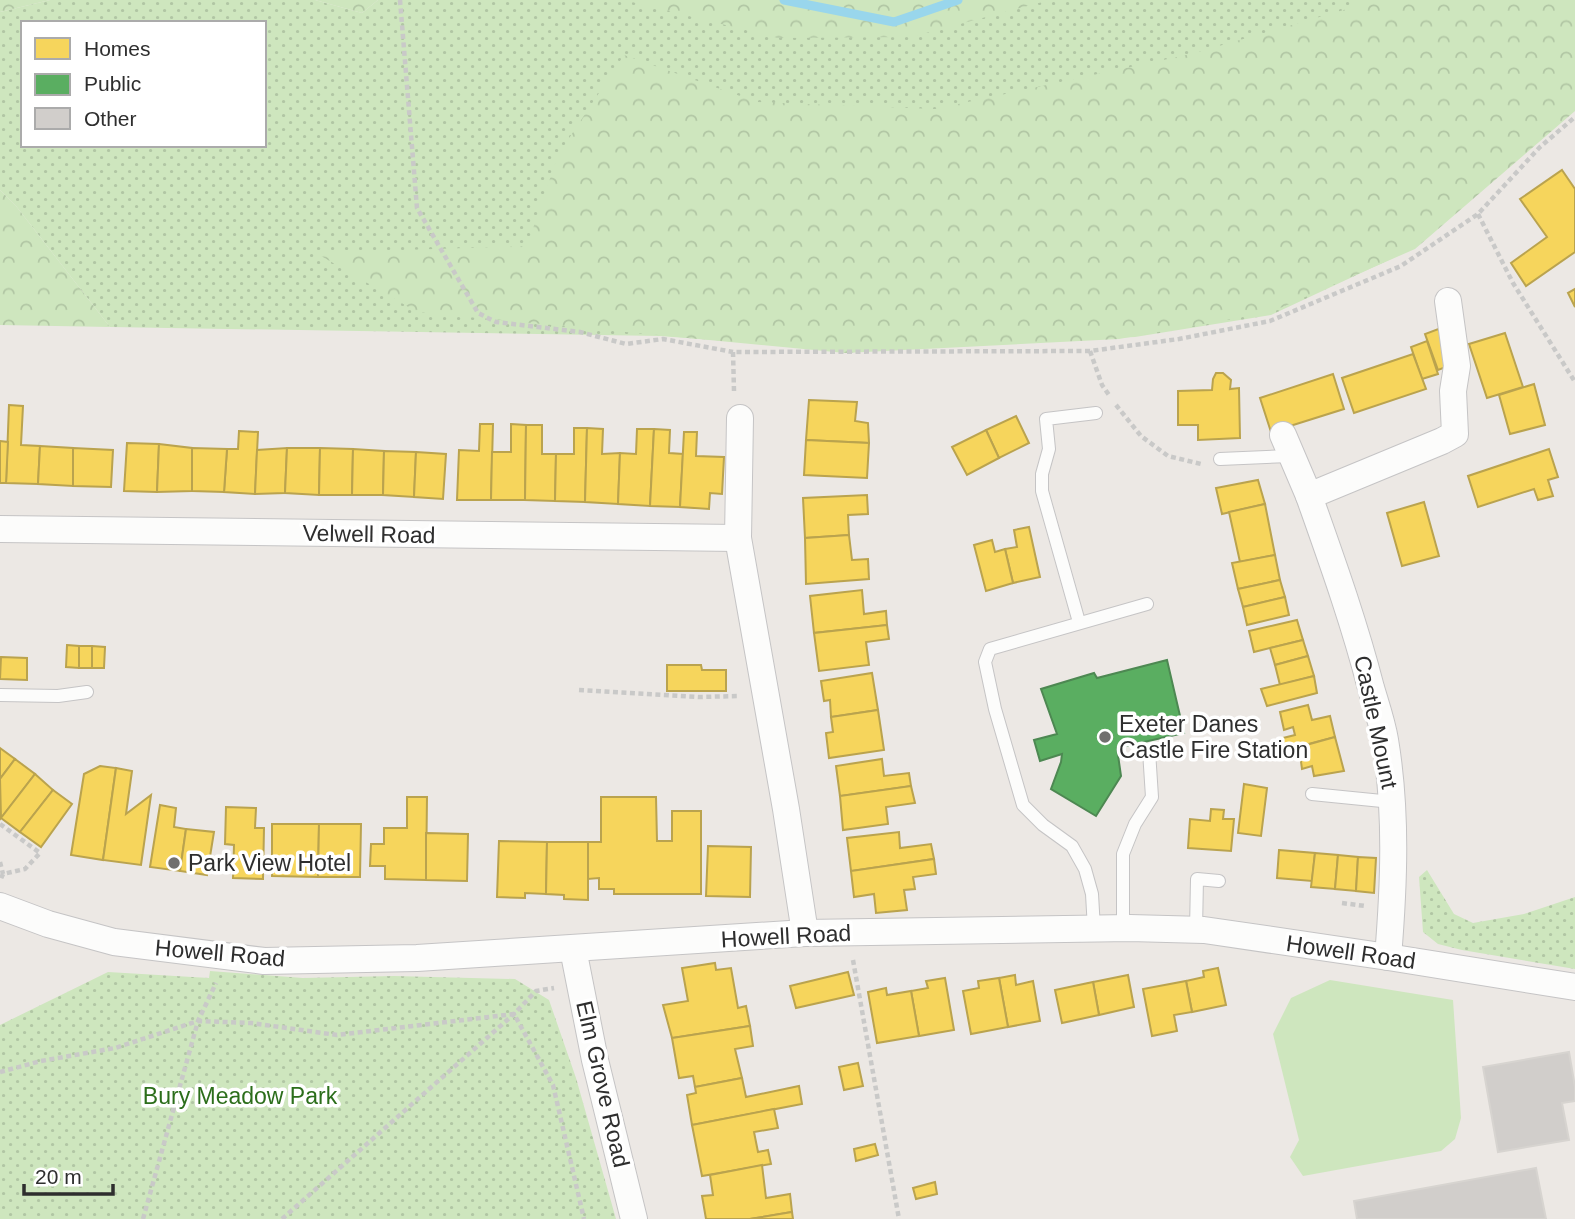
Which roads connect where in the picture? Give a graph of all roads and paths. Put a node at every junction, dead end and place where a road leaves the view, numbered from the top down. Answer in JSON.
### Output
{"nodes":[{"id":1,"x":400,"y":0,"type":"edge"},
{"id":2,"x":1575,"y":117,"type":"edge"},
{"id":3,"x":1478,"y":214,"type":"junction"},
{"id":4,"x":1448,"y":301,"type":"dead end"},
{"id":5,"x":1090,"y":351,"type":"junction"},
{"id":6,"x":733,"y":352,"type":"junction"},
{"id":7,"x":1575,"y":382,"type":"edge"},
{"id":8,"x":1096,"y":413,"type":"dead end"},
{"id":9,"x":740,"y":418,"type":"joint"},
{"id":10,"x":1286,"y":445,"type":"joint"},
{"id":11,"x":1220,"y":458,"type":"dead end"},
{"id":12,"x":1201,"y":464,"type":"dead end"},
{"id":13,"x":1309,"y":496,"type":"junction"},
{"id":14,"x":0,"y":529,"type":"edge"},
{"id":15,"x":738,"y":538,"type":"junction"},
{"id":16,"x":1147,"y":604,"type":"dead end"},
{"id":17,"x":1079,"y":622,"type":"junction"},
{"id":18,"x":579,"y":690,"type":"dead end"},
{"id":19,"x":87,"y":692,"type":"dead end"},
{"id":20,"x":764,"y":693,"type":"junction"},
{"id":21,"x":0,"y":695,"type":"edge"},
{"id":22,"x":1149,"y":751,"type":"dead end"},
{"id":23,"x":1312,"y":794,"type":"dead end"},
{"id":24,"x":1392,"y":802,"type":"junction"},
{"id":25,"x":0,"y":824,"type":"edge"},
{"id":26,"x":0,"y":862,"type":"edge"},
{"id":27,"x":2,"y":874,"type":"junction"},
{"id":28,"x":0,"y":881,"type":"edge"},
{"id":29,"x":1219,"y":881,"type":"dead end"},
{"id":30,"x":0,"y":906,"type":"edge"},
{"id":31,"x":1123,"y":928,"type":"junction"},
{"id":32,"x":1094,"y":929,"type":"junction"},
{"id":33,"x":1196,"y":930,"type":"junction"},
{"id":34,"x":848,"y":932,"type":"junction"},
{"id":35,"x":805,"y":933,"type":"junction"},
{"id":36,"x":573,"y":949,"type":"junction"},
{"id":37,"x":223,"y":957,"type":"junction"},
{"id":38,"x":1388,"y":957,"type":"junction"},
{"id":39,"x":579,"y":983,"type":"junction"},
{"id":40,"x":1575,"y":987,"type":"edge"},
{"id":41,"x":514,"y":1014,"type":"junction"},
{"id":42,"x":198,"y":1021,"type":"junction"},
{"id":43,"x":0,"y":1072,"type":"edge"},
{"id":44,"x":143,"y":1219,"type":"edge"},
{"id":45,"x":282,"y":1219,"type":"edge"},
{"id":46,"x":584,"y":1219,"type":"edge"},
{"id":47,"x":634,"y":1219,"type":"edge"},
{"id":48,"x":899,"y":1219,"type":"edge"}],
"edges":[{"from":1,"to":6,"type":"path"},
{"from":2,"to":3,"type":"path"},
{"from":3,"to":5,"type":"path"},
{"from":3,"to":7,"type":"path"},
{"from":4,"to":13,"type":"street"},
{"from":5,"to":6,"type":"path"},
{"from":5,"to":12,"type":"path"},
{"from":6,"to":9,"type":"path"},
{"from":8,"to":17,"type":"lane"},
{"from":9,"to":15,"type":"street"},
{"from":10,"to":11,"type":"lane"},
{"from":10,"to":13,"type":"street","name":"Castle Mount"},
{"from":13,"to":24,"type":"street","name":"Castle Mount"},
{"from":14,"to":15,"type":"street","name":"Velwell Road"},
{"from":15,"to":20,"type":"street"},
{"from":16,"to":17,"type":"lane"},
{"from":17,"to":32,"type":"lane"},
{"from":18,"to":20,"type":"path"},
{"from":19,"to":21,"type":"lane"},
{"from":20,"to":35,"type":"street"},
{"from":22,"to":31,"type":"lane"},
{"from":23,"to":24,"type":"lane"},
{"from":24,"to":38,"type":"street","name":"Castle Mount"},
{"from":25,"to":27,"type":"path"},
{"from":26,"to":27,"type":"path"},
{"from":27,"to":28,"type":"path"},
{"from":29,"to":33,"type":"lane"},
{"from":30,"to":37,"type":"street","name":"Howell Road"},
{"from":31,"to":32,"type":"street","name":"Howell Road"},
{"from":31,"to":33,"type":"street","name":"Howell Road"},
{"from":32,"to":34,"type":"street","name":"Howell Road"},
{"from":33,"to":38,"type":"street","name":"Howell Road"},
{"from":34,"to":35,"type":"street","name":"Howell Road"},
{"from":34,"to":48,"type":"path"},
{"from":35,"to":36,"type":"street","name":"Howell Road"},
{"from":36,"to":37,"type":"street","name":"Howell Road"},
{"from":36,"to":39,"type":"street","name":"Elm Grove Road"},
{"from":37,"to":42,"type":"path"},
{"from":38,"to":40,"type":"street","name":"Howell Road"},
{"from":39,"to":41,"type":"path"},
{"from":39,"to":47,"type":"street","name":"Elm Grove Road"},
{"from":41,"to":42,"type":"path"},
{"from":41,"to":45,"type":"path"},
{"from":41,"to":46,"type":"path"},
{"from":42,"to":43,"type":"path"},
{"from":42,"to":44,"type":"path"}]}
